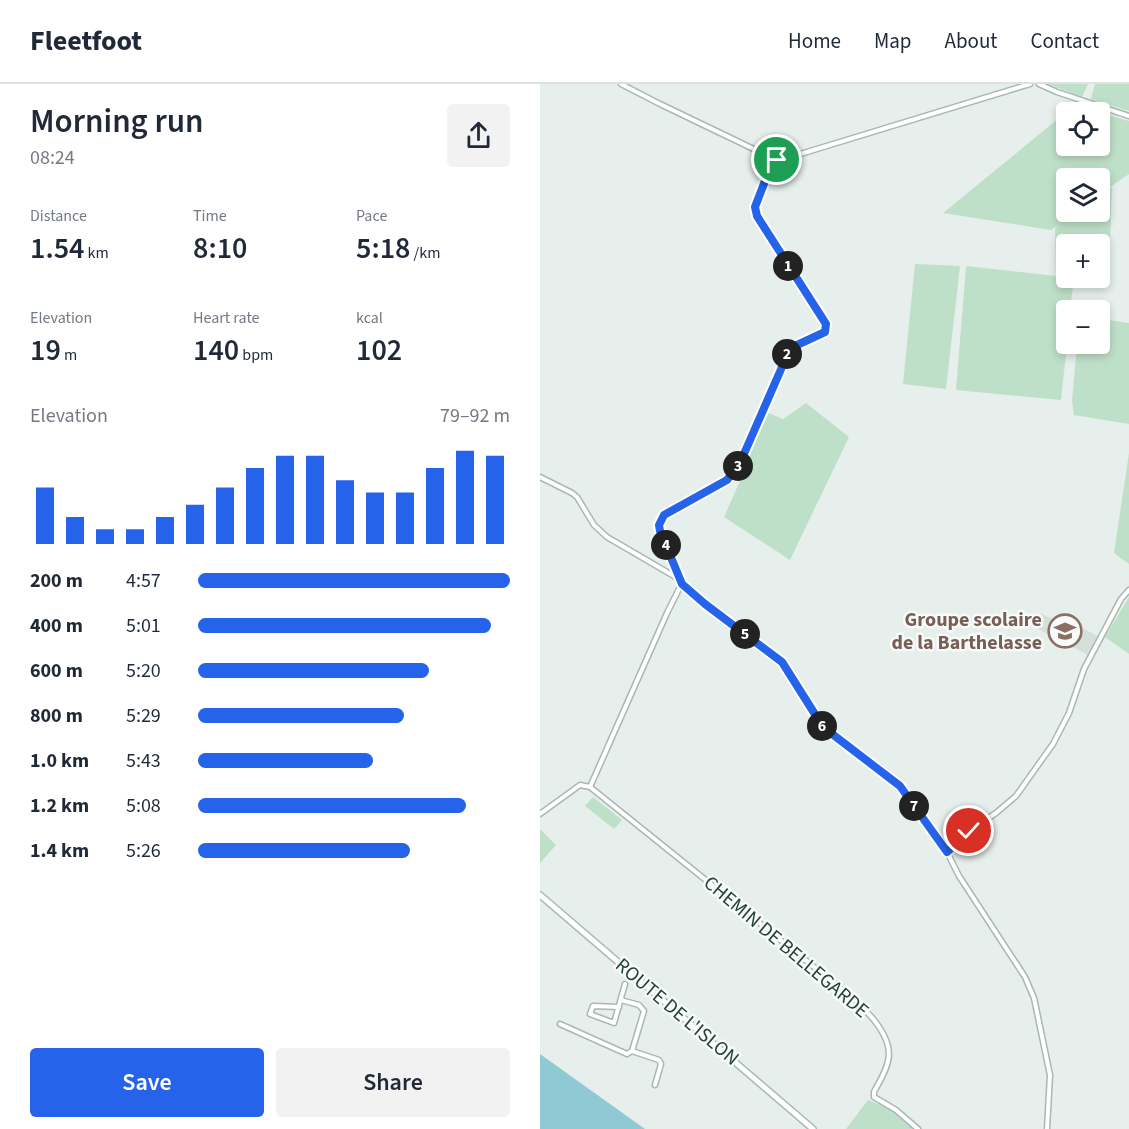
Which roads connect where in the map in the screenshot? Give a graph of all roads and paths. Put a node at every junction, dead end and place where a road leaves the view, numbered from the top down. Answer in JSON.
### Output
{"nodes":[{"id":1,"x":621,"y":84,"type":"edge"},
{"id":2,"x":1030,"y":84,"type":"edge"},
{"id":3,"x":1039,"y":84,"type":"edge"},
{"id":4,"x":1129,"y":116,"type":"edge"},
{"id":5,"x":773,"y":160,"type":"junction"},
{"id":6,"x":540,"y":477,"type":"edge"},
{"id":7,"x":681,"y":581,"type":"junction"},
{"id":8,"x":1129,"y":590,"type":"edge"},
{"id":9,"x":590,"y":787,"type":"junction"},
{"id":10,"x":540,"y":814,"type":"edge"},
{"id":11,"x":947,"y":852,"type":"junction"},
{"id":12,"x":540,"y":896,"type":"edge"},
{"id":13,"x":625,"y":984,"type":"dead end"},
{"id":14,"x":621,"y":1000,"type":"junction"},
{"id":15,"x":619,"y":1007,"type":"junction"},
{"id":16,"x":560,"y":1024,"type":"dead end"},
{"id":17,"x":632,"y":1051,"type":"junction"},
{"id":18,"x":655,"y":1085,"type":"dead end"},
{"id":19,"x":813,"y":1129,"type":"edge"},
{"id":20,"x":918,"y":1129,"type":"edge"},
{"id":21,"x":1047,"y":1129,"type":"edge"}],
"edges":[{"from":1,"to":5,"type":"street"},
{"from":2,"to":5,"type":"street"},
{"from":3,"to":4,"type":"street"},
{"from":5,"to":7,"type":"street"},
{"from":6,"to":7,"type":"street"},
{"from":7,"to":9,"type":"street"},
{"from":7,"to":11,"type":"street"},
{"from":8,"to":11,"type":"street"},
{"from":9,"to":10,"type":"street"},
{"from":9,"to":20,"type":"street","name":"CHEMIN DE BELLEGARDE"},
{"from":11,"to":21,"type":"street"},
{"from":12,"to":19,"type":"street","name":"ROUTE DE L'ISLON"},
{"from":13,"to":14,"type":"street"},
{"from":14,"to":15,"type":"street"},
{"from":14,"to":17,"type":"street"},
{"from":15,"to":15,"type":"street"},
{"from":16,"to":17,"type":"street"},
{"from":17,"to":18,"type":"street"}]}
